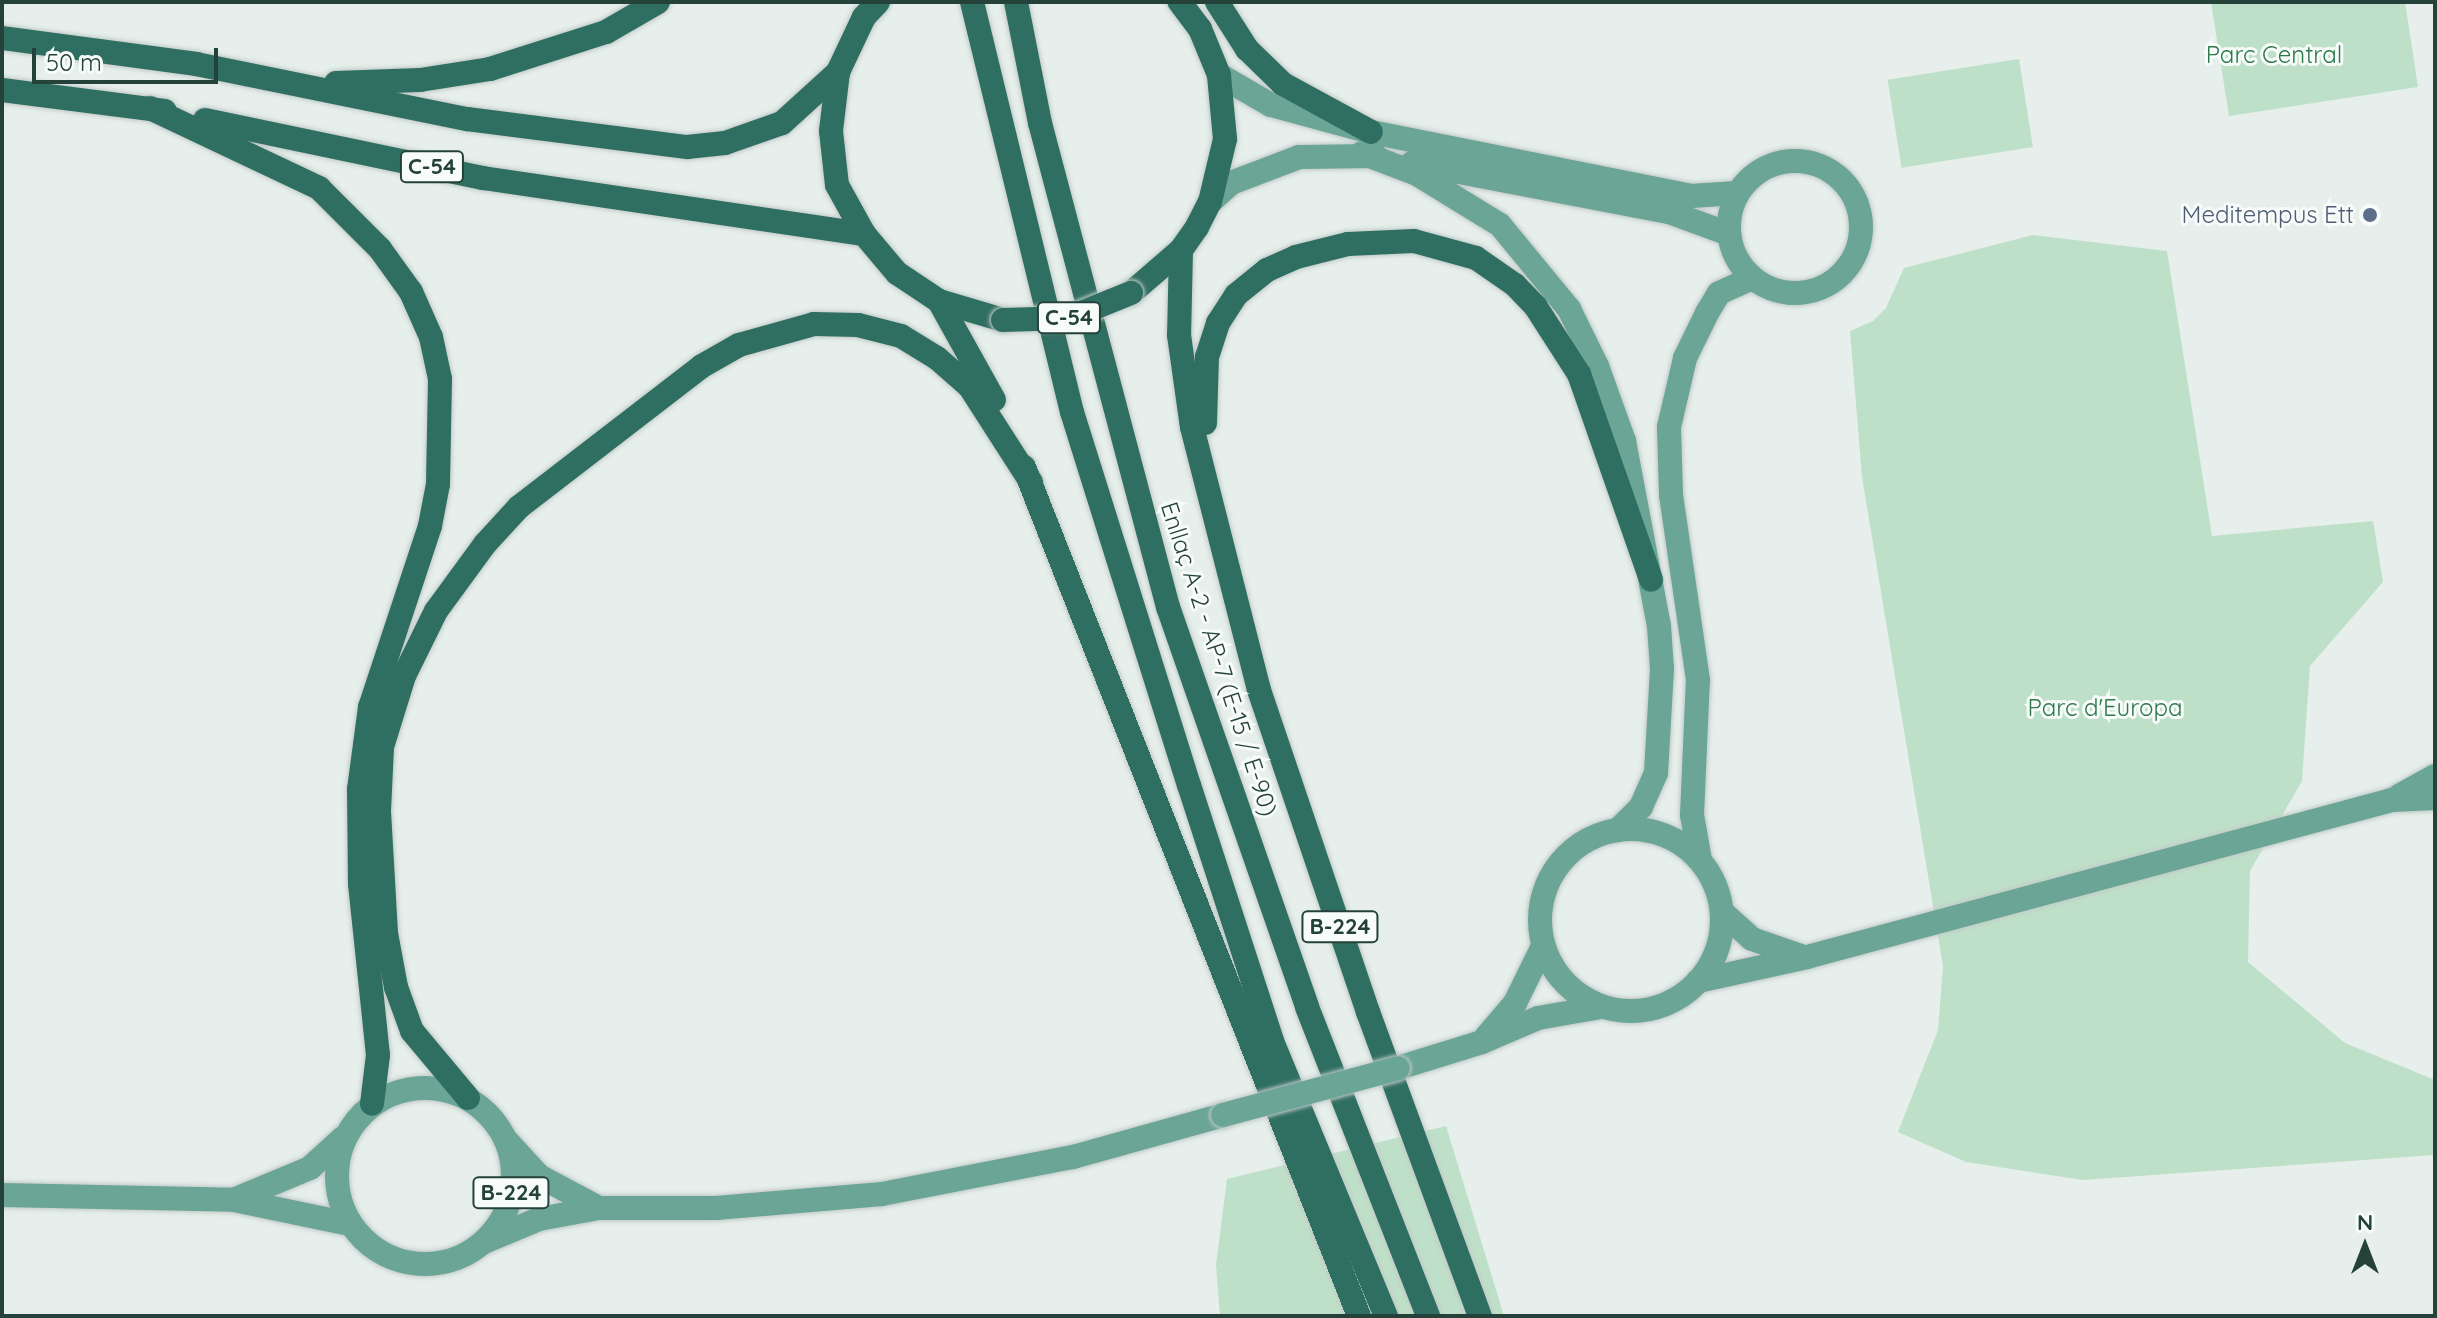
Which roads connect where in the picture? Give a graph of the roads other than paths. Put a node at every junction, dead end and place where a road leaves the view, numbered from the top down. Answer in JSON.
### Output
{"nodes":[{"id":1,"x":658,"y":2,"type":"edge"},
{"id":2,"x":972,"y":2,"type":"edge"},
{"id":3,"x":1016,"y":2,"type":"edge"},
{"id":4,"x":1180,"y":2,"type":"edge"},
{"id":5,"x":1217,"y":2,"type":"edge"},
{"id":6,"x":870,"y":7,"type":"edge"},
{"id":7,"x":2,"y":38,"type":"edge"},
{"id":8,"x":838,"y":72,"type":"junction"},
{"id":9,"x":1219,"y":75,"type":"junction"},
{"id":10,"x":290,"y":84,"type":"junction"},
{"id":11,"x":2,"y":90,"type":"edge"},
{"id":12,"x":150,"y":108,"type":"junction"},
{"id":13,"x":1367,"y":142,"type":"junction"},
{"id":14,"x":1737,"y":193,"type":"junction"},
{"id":15,"x":1210,"y":202,"type":"junction"},
{"id":16,"x":864,"y":234,"type":"junction"},
{"id":17,"x":1729,"y":234,"type":"junction"},
{"id":18,"x":1181,"y":250,"type":"junction"},
{"id":19,"x":1751,"y":279,"type":"junction"},
{"id":20,"x":939,"y":301,"type":"junction"},
{"id":21,"x":1031,"y":482,"type":"junction"},
{"id":22,"x":1219,"y":532,"type":"junction"},
{"id":23,"x":1651,"y":580,"type":"junction"},
{"id":24,"x":2435,"y":776,"type":"edge"},
{"id":25,"x":2435,"y":798,"type":"edge"},
{"id":26,"x":2392,"y":800,"type":"junction"},
{"id":27,"x":1618,"y":830,"type":"junction"},
{"id":28,"x":1700,"y":860,"type":"junction"},
{"id":29,"x":1722,"y":912,"type":"junction"},
{"id":30,"x":1543,"y":946,"type":"junction"},
{"id":31,"x":1807,"y":957,"type":"junction"},
{"id":32,"x":1698,"y":981,"type":"junction"},
{"id":33,"x":1601,"y":1007,"type":"junction"},
{"id":34,"x":1482,"y":1042,"type":"junction"},
{"id":35,"x":468,"y":1098,"type":"junction"},
{"id":36,"x":372,"y":1104,"type":"junction"},
{"id":37,"x":345,"y":1137,"type":"junction"},
{"id":38,"x":507,"y":1141,"type":"junction"},
{"id":39,"x":2,"y":1195,"type":"edge"},
{"id":40,"x":234,"y":1200,"type":"junction"},
{"id":41,"x":599,"y":1208,"type":"junction"},
{"id":42,"x":350,"y":1224,"type":"junction"},
{"id":43,"x":484,"y":1242,"type":"junction"},
{"id":44,"x":1359,"y":1316,"type":"edge"},
{"id":45,"x":1386,"y":1316,"type":"edge"},
{"id":46,"x":1428,"y":1316,"type":"edge"},
{"id":47,"x":1480,"y":1316,"type":"edge"}],
"edges":[{"from":1,"to":10,"type":"highway"},
{"from":2,"to":45,"type":"highway"},
{"from":3,"to":46,"type":"highway","name":"Enllaç A-2 - AP-7 (E-15 / E-90)"},
{"from":4,"to":9,"type":"highway","name":"C-54","number":"C-54"},
{"from":5,"to":13,"type":"highway"},
{"from":6,"to":8,"type":"highway","name":"C-54","number":"C-54"},
{"from":7,"to":10,"type":"highway","name":"C-54","number":"C-54"},
{"from":8,"to":10,"type":"highway","name":"C-54","number":"C-54"},
{"from":8,"to":16,"type":"highway","name":"C-54","number":"C-54"},
{"from":9,"to":13,"type":"main road"},
{"from":9,"to":15,"type":"highway","name":"C-54","number":"C-54"},
{"from":11,"to":12,"type":"highway","number":"C-54"},
{"from":12,"to":16,"type":"highway","number":"C-54"},
{"from":12,"to":36,"type":"highway"},
{"from":13,"to":14,"type":"main road"},
{"from":13,"to":15,"type":"main road"},
{"from":13,"to":17,"type":"main road"},
{"from":13,"to":23,"type":"main road"},
{"from":14,"to":17,"type":"main road"},
{"from":14,"to":19,"type":"main road"},
{"from":15,"to":18,"type":"highway","name":"C-54","number":"C-54"},
{"from":16,"to":20,"type":"highway","name":"C-54","number":"C-54"},
{"from":17,"to":19,"type":"main road"},
{"from":18,"to":20,"type":"highway","name":"C-54","number":"C-54","bridge":true},
{"from":18,"to":22,"type":"highway"},
{"from":19,"to":28,"type":"main road"},
{"from":20,"to":21,"type":"highway"},
{"from":21,"to":35,"type":"highway"},
{"from":21,"to":44,"type":"highway"},
{"from":22,"to":23,"type":"highway"},
{"from":22,"to":47,"type":"highway","number":"B-224"},
{"from":23,"to":27,"type":"main road","number":"B-224"},
{"from":24,"to":26,"type":"main road","number":"B-224"},
{"from":25,"to":26,"type":"main road","number":"B-224"},
{"from":26,"to":31,"type":"main road","number":"B-224"},
{"from":27,"to":28,"type":"main road","number":"B-224"},
{"from":27,"to":30,"type":"main road","number":"B-224"},
{"from":28,"to":29,"type":"main road","number":"B-224"},
{"from":29,"to":31,"type":"main road","number":"B-224"},
{"from":29,"to":32,"type":"main road","number":"B-224"},
{"from":30,"to":33,"type":"main road","number":"B-224"},
{"from":30,"to":34,"type":"main road","number":"B-224"},
{"from":31,"to":32,"type":"main road","number":"B-224"},
{"from":32,"to":33,"type":"main road","number":"B-224"},
{"from":33,"to":34,"type":"main road","number":"B-224"},
{"from":34,"to":41,"type":"main road","number":"B-224","bridge":true},
{"from":35,"to":36,"type":"main road"},
{"from":35,"to":38,"type":"main road","number":"B-224"},
{"from":36,"to":37,"type":"main road","number":"B-224"},
{"from":37,"to":40,"type":"main road","number":"B-224"},
{"from":37,"to":42,"type":"main road","number":"B-224"},
{"from":38,"to":41,"type":"main road","number":"B-224"},
{"from":38,"to":43,"type":"main road","number":"B-224"},
{"from":39,"to":40,"type":"main road","number":"B-224"},
{"from":40,"to":42,"type":"main road","number":"B-224"},
{"from":41,"to":43,"type":"main road","number":"B-224"},
{"from":42,"to":43,"type":"main road","number":"B-224"}]}
